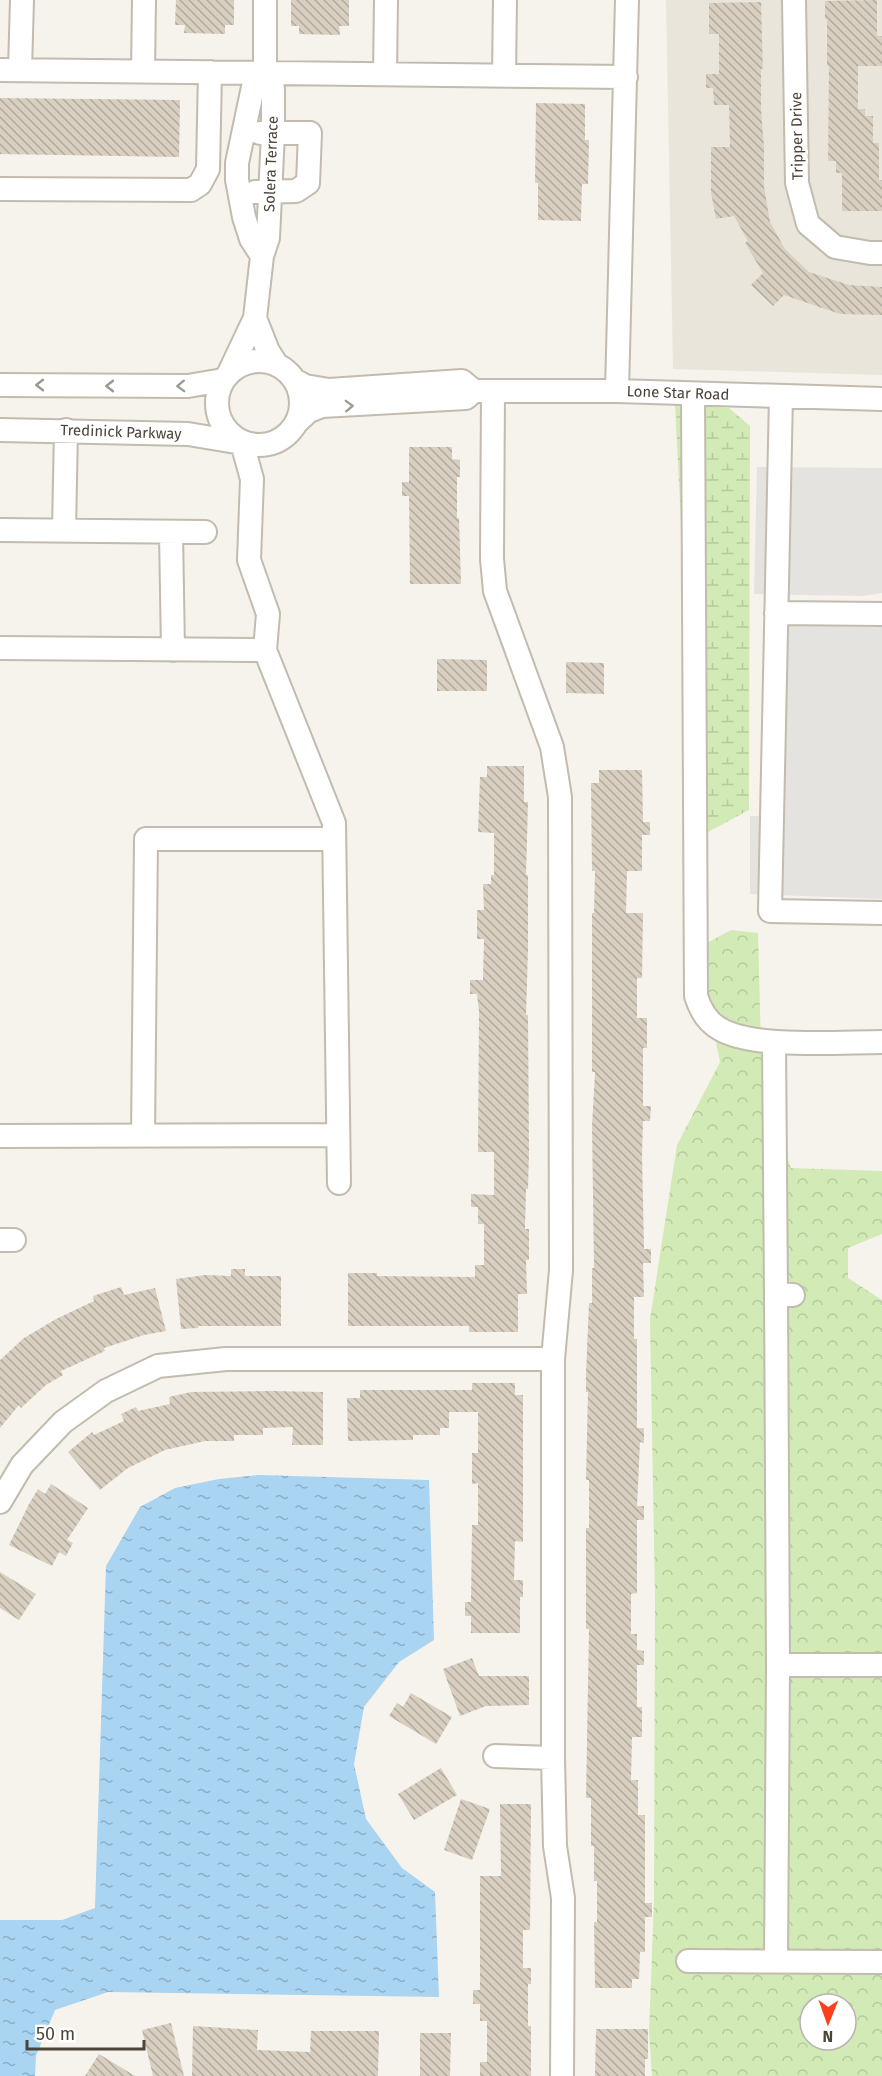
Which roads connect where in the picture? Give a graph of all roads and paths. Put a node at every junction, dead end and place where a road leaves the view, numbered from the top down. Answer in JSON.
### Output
{"nodes":[{"id":1,"x":22,"y":0,"type":"edge"},
{"id":2,"x":144,"y":0,"type":"edge"},
{"id":3,"x":266,"y":0,"type":"edge"},
{"id":4,"x":386,"y":0,"type":"edge"},
{"id":5,"x":505,"y":0,"type":"edge"},
{"id":6,"x":627,"y":0,"type":"edge"},
{"id":7,"x":794,"y":0,"type":"edge"},
{"id":8,"x":10,"y":70,"type":"edge"},
{"id":9,"x":143,"y":71,"type":"junction"},
{"id":10,"x":210,"y":72,"type":"junction"},
{"id":11,"x":265,"y":72,"type":"junction"},
{"id":12,"x":385,"y":74,"type":"junction"},
{"id":13,"x":504,"y":75,"type":"junction"},
{"id":14,"x":626,"y":77,"type":"junction"},
{"id":15,"x":243,"y":133,"type":"junction"},
{"id":16,"x":280,"y":133,"type":"junction"},
{"id":17,"x":0,"y":189,"type":"edge"},
{"id":18,"x":239,"y":191,"type":"junction"},
{"id":19,"x":277,"y":192,"type":"junction"},
{"id":20,"x":882,"y":253,"type":"edge"},
{"id":21,"x":262,"y":256,"type":"junction"},
{"id":22,"x":255,"y":318,"type":"junction"},
{"id":23,"x":286,"y":373,"type":"junction"},
{"id":24,"x":226,"y":377,"type":"junction"},
{"id":25,"x":0,"y":385,"type":"edge"},
{"id":26,"x":483,"y":391,"type":"junction"},
{"id":27,"x":617,"y":391,"type":"junction"},
{"id":28,"x":693,"y":394,"type":"junction"},
{"id":29,"x":781,"y":396,"type":"junction"},
{"id":30,"x":882,"y":399,"type":"edge"},
{"id":31,"x":296,"y":423,"type":"junction"},
{"id":32,"x":0,"y":430,"type":"edge"},
{"id":33,"x":66,"y":430,"type":"junction"},
{"id":34,"x":242,"y":443,"type":"junction"},
{"id":35,"x":270,"y":444,"type":"junction"},
{"id":36,"x":252,"y":479,"type":"junction"},
{"id":37,"x":0,"y":530,"type":"edge"},
{"id":38,"x":64,"y":530,"type":"junction"},
{"id":39,"x":171,"y":532,"type":"junction"},
{"id":40,"x":205,"y":532,"type":"dead end"},
{"id":41,"x":776,"y":613,"type":"junction"},
{"id":42,"x":882,"y":614,"type":"edge"},
{"id":43,"x":0,"y":648,"type":"edge"},
{"id":44,"x":173,"y":650,"type":"junction"},
{"id":45,"x":265,"y":650,"type":"junction"},
{"id":46,"x":334,"y":839,"type":"junction"},
{"id":47,"x":882,"y":913,"type":"edge"},
{"id":48,"x":774,"y":1042,"type":"junction"},
{"id":49,"x":882,"y":1042,"type":"edge"},
{"id":50,"x":143,"y":1135,"type":"junction"},
{"id":51,"x":338,"y":1135,"type":"junction"},
{"id":52,"x":0,"y":1136,"type":"edge"},
{"id":53,"x":339,"y":1183,"type":"dead end"},
{"id":54,"x":553,"y":1359,"type":"junction"},
{"id":55,"x":0,"y":1502,"type":"edge"},
{"id":56,"x":778,"y":1665,"type":"junction"},
{"id":57,"x":882,"y":1665,"type":"edge"},
{"id":58,"x":495,"y":1756,"type":"dead end"},
{"id":59,"x":553,"y":1758,"type":"junction"},
{"id":60,"x":776,"y":1960,"type":"junction"},
{"id":61,"x":688,"y":1961,"type":"dead end"},
{"id":62,"x":882,"y":1962,"type":"edge"},
{"id":63,"x":562,"y":2076,"type":"edge"}],
"edges":[{"from":1,"to":8,"type":"street"},
{"from":2,"to":9,"type":"street"},
{"from":3,"to":11,"type":"street","name":"Solera Terrace"},
{"from":4,"to":12,"type":"street"},
{"from":5,"to":13,"type":"street"},
{"from":6,"to":14,"type":"street"},
{"from":7,"to":20,"type":"street","name":"Tripper Drive"},
{"from":8,"to":9,"type":"street"},
{"from":9,"to":10,"type":"street"},
{"from":10,"to":11,"type":"street"},
{"from":10,"to":17,"type":"street"},
{"from":11,"to":12,"type":"street"},
{"from":11,"to":15,"type":"street","name":"Solera Terrace"},
{"from":11,"to":16,"type":"street","name":"Solera Terrace"},
{"from":12,"to":13,"type":"street"},
{"from":13,"to":14,"type":"street"},
{"from":14,"to":27,"type":"street"},
{"from":15,"to":16,"type":"street"},
{"from":15,"to":18,"type":"street","name":"Solera Terrace"},
{"from":16,"to":19,"type":"street","name":"Solera Terrace"},
{"from":16,"to":19,"type":"street"},
{"from":18,"to":19,"type":"street"},
{"from":18,"to":21,"type":"street","name":"Solera Terrace"},
{"from":19,"to":21,"type":"street","name":"Solera Terrace"},
{"from":21,"to":22,"type":"street","name":"Solera Terrace"},
{"from":22,"to":23,"type":"street","name":"Solera Terrace"},
{"from":22,"to":24,"type":"street","name":"Solera Terrace"},
{"from":23,"to":24,"type":"street"},
{"from":23,"to":26,"type":"street","name":"Lone Star Road"},
{"from":23,"to":31,"type":"street"},
{"from":24,"to":25,"type":"street","one_way":true},
{"from":24,"to":34,"type":"street"},
{"from":26,"to":27,"type":"street","name":"Lone Star Road"},
{"from":31,"to":26,"type":"street","name":"Lone Star Road","one_way":true},
{"from":26,"to":54,"type":"street"},
{"from":27,"to":28,"type":"street","name":"Lone Star Road"},
{"from":28,"to":29,"type":"street","name":"Lone Star Road"},
{"from":28,"to":48,"type":"street"},
{"from":29,"to":30,"type":"street","name":"Lone Star Road"},
{"from":29,"to":41,"type":"street"},
{"from":31,"to":35,"type":"street"},
{"from":32,"to":33,"type":"street","name":"Tredinick Parkway"},
{"from":33,"to":34,"type":"street","name":"Tredinick Parkway"},
{"from":33,"to":38,"type":"street"},
{"from":34,"to":35,"type":"street"},
{"from":34,"to":36,"type":"street"},
{"from":35,"to":36,"type":"street"},
{"from":36,"to":45,"type":"street"},
{"from":37,"to":38,"type":"street"},
{"from":38,"to":39,"type":"street"},
{"from":39,"to":40,"type":"street"},
{"from":39,"to":44,"type":"street"},
{"from":41,"to":42,"type":"street"},
{"from":41,"to":47,"type":"street"},
{"from":43,"to":44,"type":"street"},
{"from":44,"to":45,"type":"street"},
{"from":45,"to":46,"type":"street"},
{"from":46,"to":50,"type":"street"},
{"from":46,"to":51,"type":"street"},
{"from":48,"to":49,"type":"street"},
{"from":48,"to":56,"type":"street"},
{"from":50,"to":51,"type":"street"},
{"from":50,"to":52,"type":"street"},
{"from":51,"to":53,"type":"street"},
{"from":54,"to":55,"type":"street"},
{"from":54,"to":59,"type":"street"},
{"from":56,"to":57,"type":"street"},
{"from":56,"to":60,"type":"street"},
{"from":58,"to":59,"type":"street"},
{"from":59,"to":63,"type":"street"},
{"from":60,"to":61,"type":"street"},
{"from":60,"to":62,"type":"street"}]}
